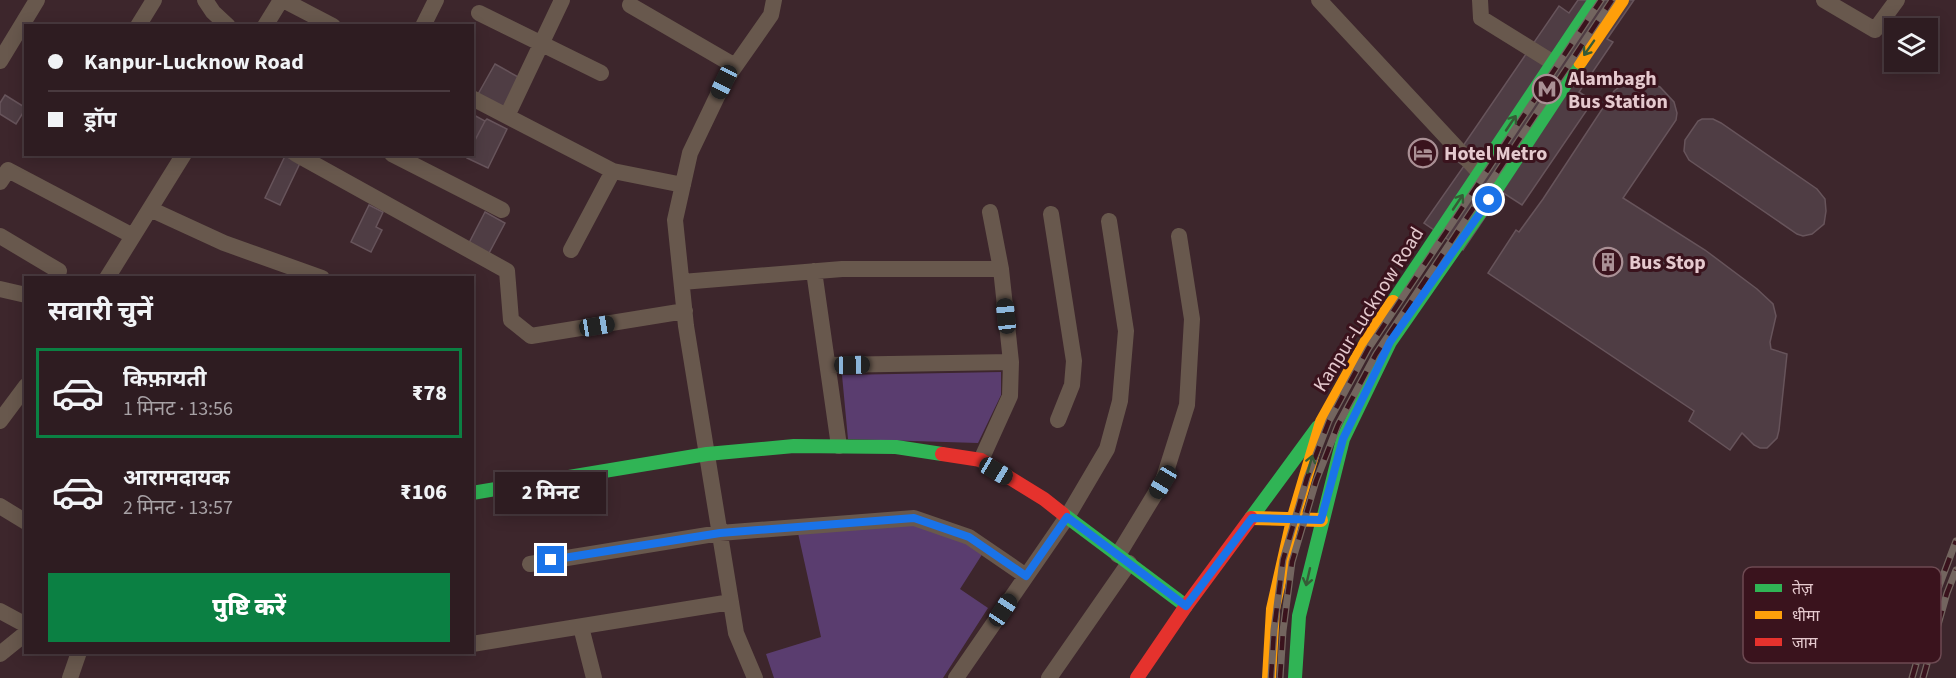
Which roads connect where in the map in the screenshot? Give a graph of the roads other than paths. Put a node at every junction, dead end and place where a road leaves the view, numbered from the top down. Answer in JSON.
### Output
{"nodes":[{"id":1,"x":37,"y":0,"type":"edge"},
{"id":2,"x":154,"y":0,"type":"edge"},
{"id":3,"x":205,"y":0,"type":"edge"},
{"id":4,"x":282,"y":0,"type":"edge"},
{"id":5,"x":436,"y":0,"type":"edge"},
{"id":6,"x":562,"y":0,"type":"edge"},
{"id":7,"x":774,"y":0,"type":"edge"},
{"id":8,"x":1319,"y":0,"type":"edge"},
{"id":9,"x":1480,"y":0,"type":"edge"},
{"id":10,"x":1595,"y":0,"type":"edge"},
{"id":11,"x":1622,"y":0,"type":"edge"},
{"id":12,"x":1824,"y":0,"type":"edge"},
{"id":13,"x":1897,"y":0,"type":"edge"},
{"id":14,"x":630,"y":5,"type":"dead end"},
{"id":15,"x":479,"y":13,"type":"dead end"},
{"id":16,"x":139,"y":24,"type":"edge"},
{"id":17,"x":226,"y":24,"type":"edge"},
{"id":18,"x":266,"y":24,"type":"edge"},
{"id":19,"x":329,"y":24,"type":"edge"},
{"id":20,"x":424,"y":24,"type":"edge"},
{"id":21,"x":541,"y":44,"type":"junction"},
{"id":22,"x":0,"y":61,"type":"edge"},
{"id":23,"x":1552,"y":62,"type":"junction"},
{"id":24,"x":735,"y":66,"type":"junction"},
{"id":25,"x":601,"y":74,"type":"dead end"},
{"id":26,"x":474,"y":99,"type":"edge"},
{"id":27,"x":507,"y":116,"type":"junction"},
{"id":28,"x":183,"y":156,"type":"edge"},
{"id":29,"x":300,"y":156,"type":"edge"},
{"id":30,"x":396,"y":156,"type":"edge"},
{"id":31,"x":613,"y":171,"type":"junction"},
{"id":32,"x":1479,"y":172,"type":"junction"},
{"id":33,"x":0,"y":182,"type":"edge"},
{"id":34,"x":683,"y":186,"type":"junction"},
{"id":35,"x":150,"y":209,"type":"junction"},
{"id":36,"x":502,"y":210,"type":"dead end"},
{"id":37,"x":990,"y":212,"type":"dead end"},
{"id":38,"x":1051,"y":214,"type":"dead end"},
{"id":39,"x":1109,"y":221,"type":"dead end"},
{"id":40,"x":0,"y":236,"type":"edge"},
{"id":41,"x":133,"y":236,"type":"junction"},
{"id":42,"x":1179,"y":236,"type":"dead end"},
{"id":43,"x":571,"y":250,"type":"dead end"},
{"id":44,"x":1001,"y":269,"type":"junction"},
{"id":45,"x":58,"y":271,"type":"dead end"},
{"id":46,"x":814,"y":271,"type":"junction"},
{"id":47,"x":108,"y":276,"type":"edge"},
{"id":48,"x":316,"y":276,"type":"edge"},
{"id":49,"x":682,"y":282,"type":"junction"},
{"id":50,"x":0,"y":289,"type":"edge"},
{"id":51,"x":24,"y":295,"type":"edge"},
{"id":52,"x":685,"y":311,"type":"junction"},
{"id":53,"x":1011,"y":362,"type":"junction"},
{"id":54,"x":829,"y":365,"type":"junction"},
{"id":55,"x":24,"y":389,"type":"edge"},
{"id":56,"x":1058,"y":420,"type":"dead end"},
{"id":57,"x":0,"y":421,"type":"edge"},
{"id":58,"x":1322,"y":422,"type":"junction"},
{"id":59,"x":839,"y":446,"type":"junction"},
{"id":60,"x":707,"y":454,"type":"junction"},
{"id":61,"x":981,"y":460,"type":"junction"},
{"id":62,"x":474,"y":493,"type":"edge"},
{"id":63,"x":0,"y":506,"type":"edge"},
{"id":64,"x":1067,"y":517,"type":"junction"},
{"id":65,"x":1252,"y":518,"type":"junction"},
{"id":66,"x":1293,"y":520,"type":"junction"},
{"id":67,"x":1321,"y":520,"type":"junction"},
{"id":68,"x":24,"y":521,"type":"edge"},
{"id":69,"x":720,"y":533,"type":"junction"},
{"id":70,"x":1124,"y":559,"type":"junction"},
{"id":71,"x":530,"y":564,"type":"dead end"},
{"id":72,"x":1026,"y":576,"type":"junction"},
{"id":73,"x":731,"y":602,"type":"junction"},
{"id":74,"x":1186,"y":606,"type":"junction"},
{"id":75,"x":0,"y":611,"type":"edge"},
{"id":76,"x":24,"y":624,"type":"edge"},
{"id":77,"x":580,"y":627,"type":"junction"},
{"id":78,"x":24,"y":635,"type":"edge"},
{"id":79,"x":474,"y":644,"type":"edge"},
{"id":80,"x":0,"y":654,"type":"edge"},
{"id":81,"x":77,"y":654,"type":"edge"},
{"id":82,"x":70,"y":678,"type":"edge"},
{"id":83,"x":594,"y":678,"type":"edge"},
{"id":84,"x":756,"y":678,"type":"edge"},
{"id":85,"x":956,"y":678,"type":"edge"},
{"id":86,"x":1049,"y":678,"type":"edge"},
{"id":87,"x":1137,"y":678,"type":"edge"},
{"id":88,"x":1269,"y":678,"type":"edge"},
{"id":89,"x":1295,"y":678,"type":"edge"}],
"edges":[{"from":1,"to":22,"type":"street"},
{"from":2,"to":16,"type":"street"},
{"from":3,"to":17,"type":"street"},
{"from":4,"to":18,"type":"street"},
{"from":4,"to":19,"type":"street"},
{"from":5,"to":20,"type":"street"},
{"from":6,"to":21,"type":"street"},
{"from":7,"to":24,"type":"street"},
{"from":8,"to":32,"type":"street"},
{"from":9,"to":23,"type":"street"},
{"from":10,"to":23,"type":"main road","name":"Kanpur-Lucknow Road"},
{"from":11,"to":67,"type":"main road","name":"Kanpur-Lucknow Road","one_way":true},
{"from":12,"to":13,"type":"street"},
{"from":14,"to":24,"type":"street"},
{"from":15,"to":21,"type":"street"},
{"from":21,"to":25,"type":"street"},
{"from":21,"to":27,"type":"street"},
{"from":32,"to":23,"type":"main road","name":"Kanpur-Lucknow Road","one_way":true},
{"from":24,"to":34,"type":"street"},
{"from":26,"to":27,"type":"street"},
{"from":27,"to":31,"type":"street"},
{"from":28,"to":35,"type":"street"},
{"from":29,"to":52,"type":"street"},
{"from":30,"to":36,"type":"street"},
{"from":31,"to":34,"type":"street"},
{"from":31,"to":43,"type":"street"},
{"from":58,"to":32,"type":"main road","name":"Kanpur-Lucknow Road","one_way":true},
{"from":33,"to":41,"type":"street"},
{"from":34,"to":49,"type":"street"},
{"from":35,"to":41,"type":"street"},
{"from":35,"to":48,"type":"street"},
{"from":37,"to":44,"type":"street"},
{"from":38,"to":56,"type":"street"},
{"from":39,"to":64,"type":"street"},
{"from":40,"to":45,"type":"street"},
{"from":41,"to":47,"type":"street"},
{"from":42,"to":70,"type":"street"},
{"from":44,"to":46,"type":"street"},
{"from":44,"to":53,"type":"street"},
{"from":46,"to":49,"type":"street"},
{"from":46,"to":54,"type":"street"},
{"from":49,"to":52,"type":"street"},
{"from":50,"to":51,"type":"street"},
{"from":52,"to":60,"type":"street"},
{"from":53,"to":54,"type":"street"},
{"from":53,"to":61,"type":"street"},
{"from":54,"to":59,"type":"street"},
{"from":55,"to":57,"type":"street"},
{"from":58,"to":65,"type":"main road"},
{"from":66,"to":58,"type":"main road","name":"Kanpur-Lucknow Road","one_way":true},
{"from":59,"to":60,"type":"main road"},
{"from":59,"to":61,"type":"main road"},
{"from":60,"to":62,"type":"main road"},
{"from":60,"to":69,"type":"street"},
{"from":61,"to":64,"type":"main road"},
{"from":63,"to":68,"type":"street"},
{"from":64,"to":70,"type":"main road"},
{"from":64,"to":72,"type":"street"},
{"from":65,"to":66,"type":"main road"},
{"from":65,"to":74,"type":"main road"},
{"from":66,"to":67,"type":"main road"},
{"from":66,"to":88,"type":"main road","name":"Kanpur-Lucknow Road"},
{"from":67,"to":89,"type":"main road","name":"Kanpur-Lucknow Road","one_way":true},
{"from":69,"to":71,"type":"street"},
{"from":69,"to":72,"type":"street"},
{"from":69,"to":73,"type":"street"},
{"from":70,"to":74,"type":"main road"},
{"from":70,"to":86,"type":"street"},
{"from":72,"to":85,"type":"street"},
{"from":73,"to":77,"type":"street"},
{"from":73,"to":84,"type":"street"},
{"from":74,"to":87,"type":"main road"},
{"from":75,"to":76,"type":"street"},
{"from":77,"to":79,"type":"street"},
{"from":77,"to":83,"type":"street"},
{"from":78,"to":80,"type":"street"},
{"from":81,"to":82,"type":"street"}]}
